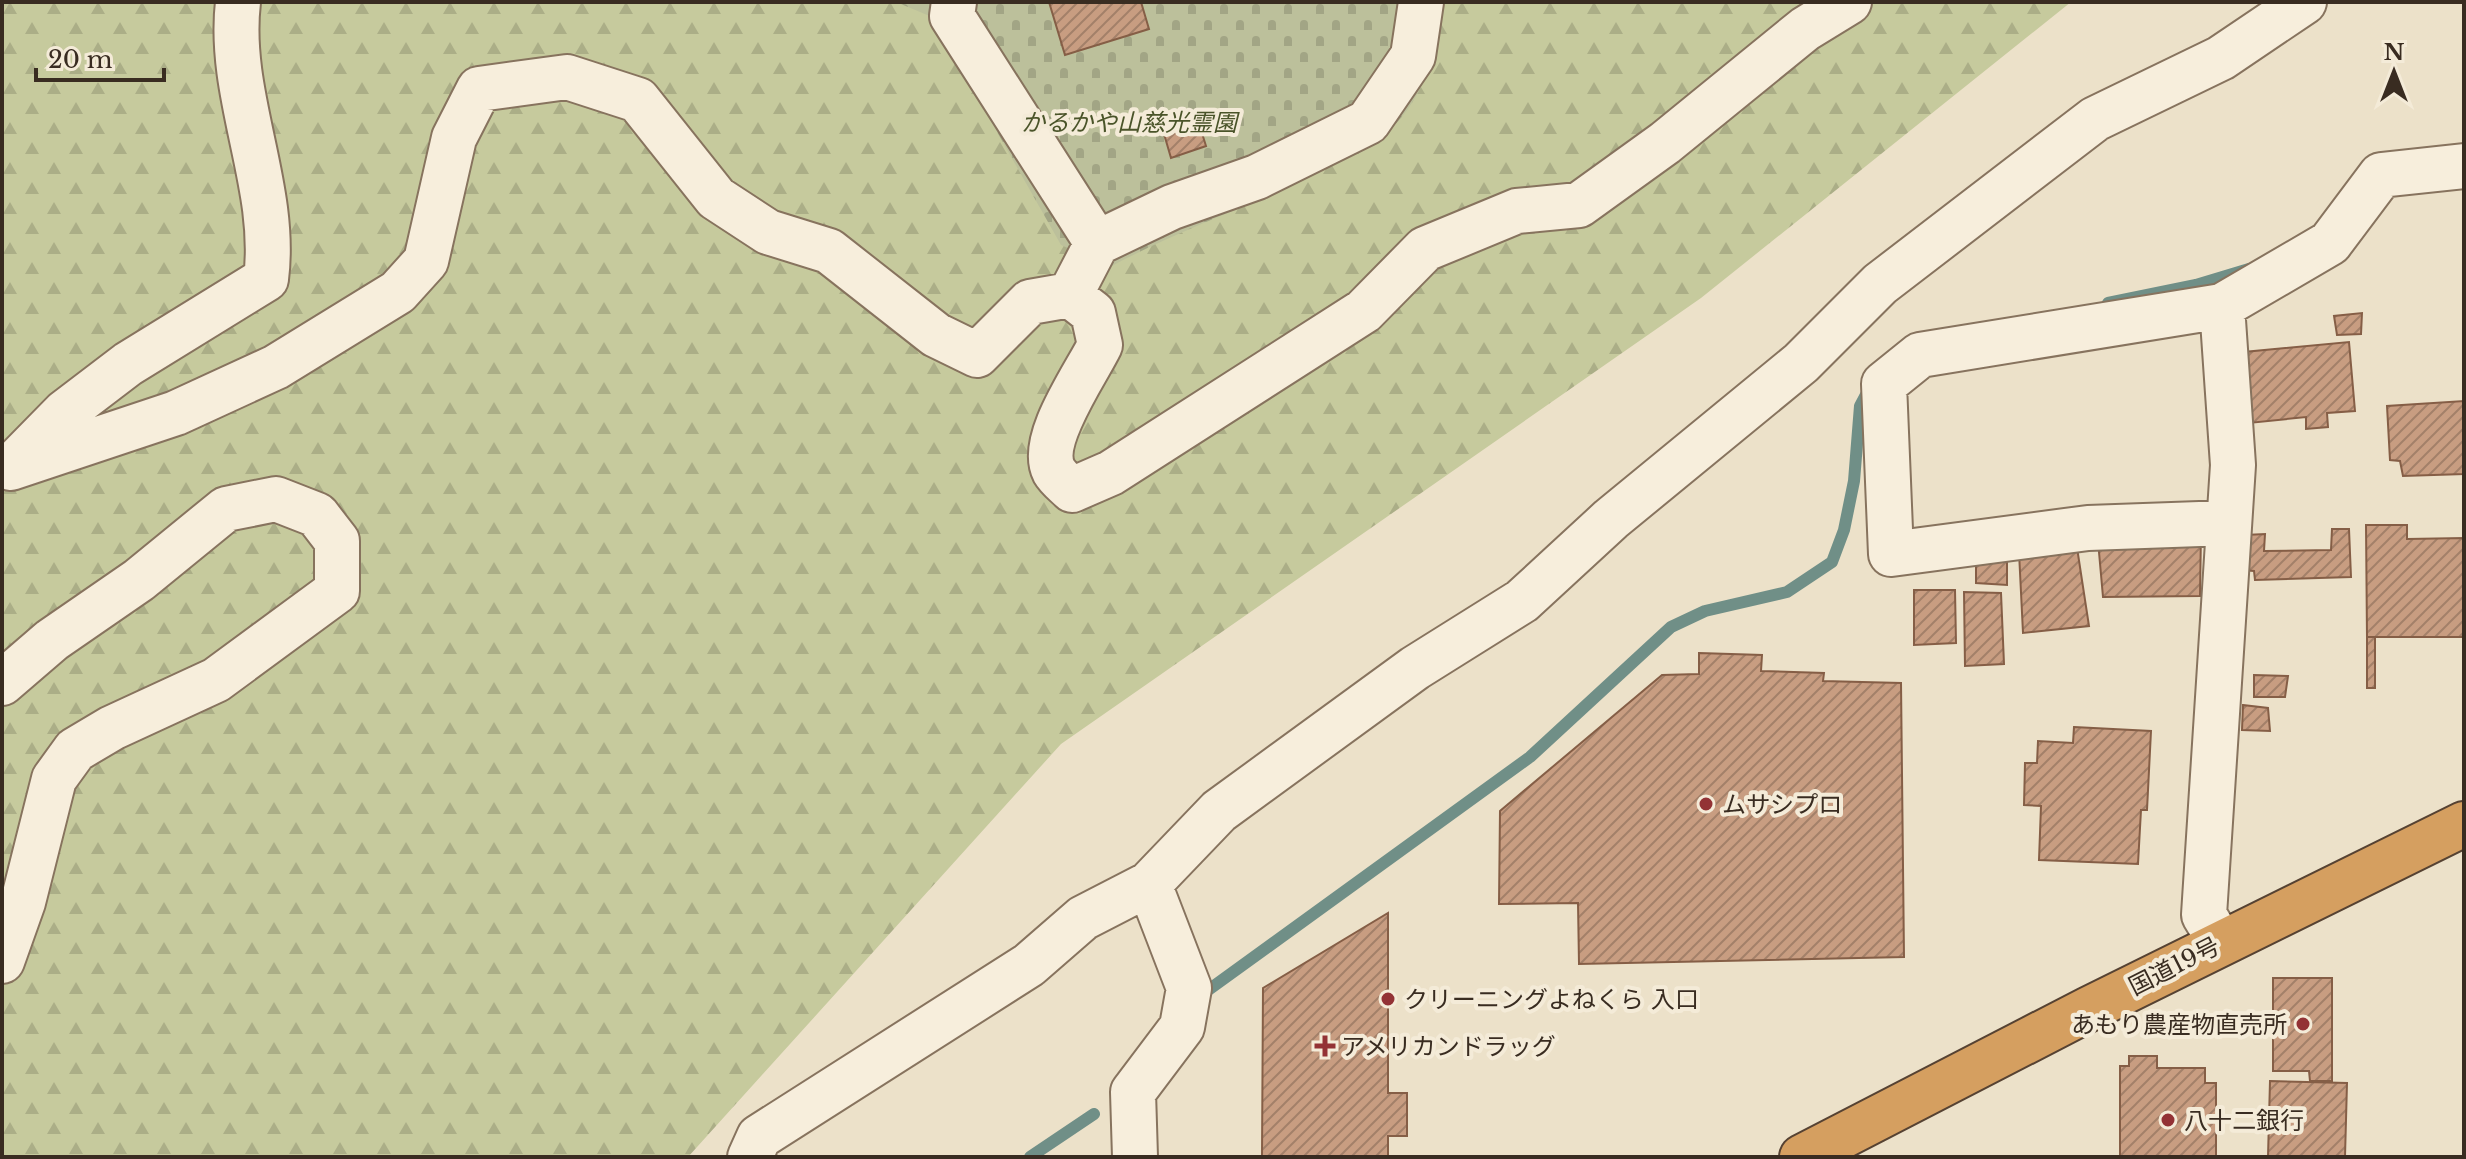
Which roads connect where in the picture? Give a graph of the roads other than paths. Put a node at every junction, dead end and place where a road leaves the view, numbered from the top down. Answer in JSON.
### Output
{"nodes":[{"id":1,"x":238,"y":2,"type":"edge"},
{"id":2,"x":954,"y":2,"type":"edge"},
{"id":3,"x":1421,"y":2,"type":"edge"},
{"id":4,"x":1849,"y":2,"type":"edge"},
{"id":5,"x":2304,"y":2,"type":"edge"},
{"id":6,"x":2464,"y":166,"type":"edge"},
{"id":7,"x":1097,"y":243,"type":"junction"},
{"id":8,"x":1070,"y":295,"type":"junction"},
{"id":9,"x":2222,"y":306,"type":"junction"},
{"id":10,"x":6,"y":472,"type":"edge"},
{"id":11,"x":2228,"y":523,"type":"junction"},
{"id":12,"x":2,"y":683,"type":"edge"},
{"id":13,"x":2464,"y":824,"type":"edge"},
{"id":14,"x":1149,"y":884,"type":"junction"},
{"id":15,"x":2221,"y":943,"type":"junction"},
{"id":16,"x":2,"y":961,"type":"edge"},
{"id":17,"x":750,"y":1157,"type":"edge"},
{"id":18,"x":1135,"y":1157,"type":"edge"},
{"id":19,"x":1802,"y":1157,"type":"edge"}],
"edges":[{"from":1,"to":10,"type":"street"},
{"from":2,"to":7,"type":"street"},
{"from":3,"to":7,"type":"street"},
{"from":4,"to":8,"type":"street"},
{"from":5,"to":14,"type":"street"},
{"from":6,"to":9,"type":"street"},
{"from":7,"to":8,"type":"street"},
{"from":8,"to":10,"type":"street"},
{"from":9,"to":11,"type":"street"},
{"from":9,"to":11,"type":"street"},
{"from":11,"to":15,"type":"street"},
{"from":12,"to":16,"type":"street"},
{"from":13,"to":15,"type":"highway","name":"国道19号"},
{"from":14,"to":17,"type":"street"},
{"from":14,"to":18,"type":"street"},
{"from":15,"to":19,"type":"highway","name":"国道19号"}]}
